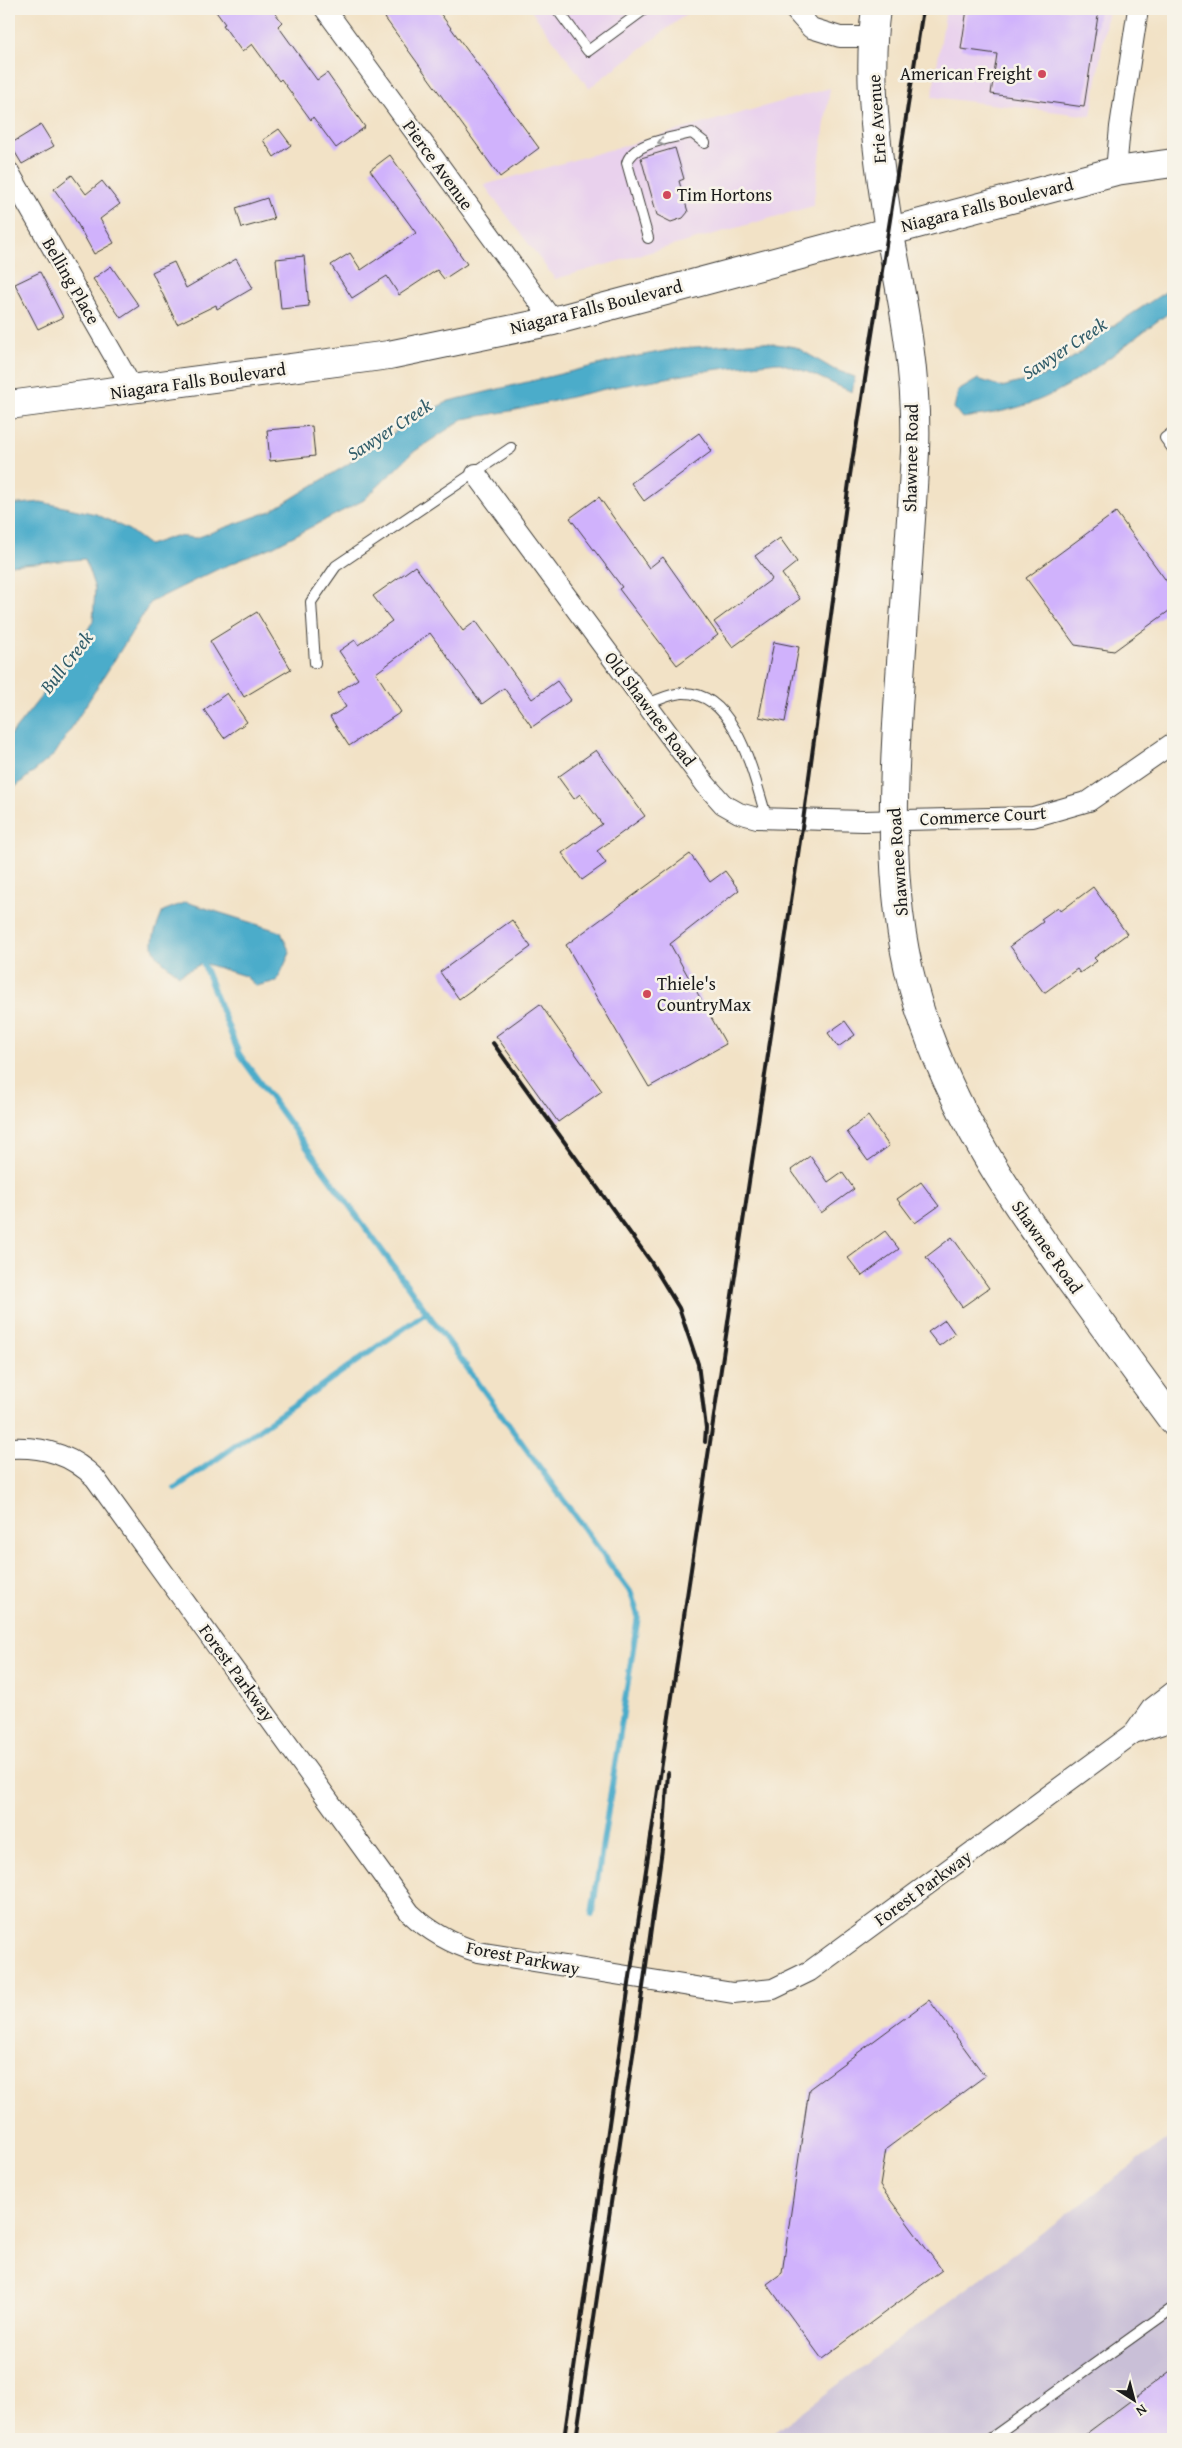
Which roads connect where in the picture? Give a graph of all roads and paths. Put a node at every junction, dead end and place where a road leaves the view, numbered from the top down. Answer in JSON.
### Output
{"nodes":[{"id":1,"x":325,"y":9,"type":"edge"},
{"id":2,"x":556,"y":9,"type":"edge"},
{"id":3,"x":645,"y":9,"type":"edge"},
{"id":4,"x":794,"y":9,"type":"edge"},
{"id":5,"x":876,"y":9,"type":"edge"},
{"id":6,"x":1138,"y":9,"type":"edge"},
{"id":7,"x":872,"y":36,"type":"junction"},
{"id":8,"x":705,"y":142,"type":"dead end"},
{"id":9,"x":1173,"y":163,"type":"edge"},
{"id":10,"x":1116,"y":171,"type":"junction"},
{"id":11,"x":9,"y":172,"type":"edge"},
{"id":12,"x":889,"y":230,"type":"junction"},
{"id":13,"x":648,"y":238,"type":"dead end"},
{"id":14,"x":553,"y":321,"type":"junction"},
{"id":15,"x":133,"y":390,"type":"junction"},
{"id":16,"x":9,"y":405,"type":"edge"},
{"id":17,"x":1173,"y":432,"type":"edge"},
{"id":18,"x":511,"y":448,"type":"dead end"},
{"id":19,"x":1173,"y":449,"type":"edge"},
{"id":20,"x":476,"y":474,"type":"junction"},
{"id":21,"x":315,"y":663,"type":"dead end"},
{"id":22,"x":646,"y":704,"type":"junction"},
{"id":23,"x":1173,"y":743,"type":"edge"},
{"id":24,"x":767,"y":819,"type":"junction"},
{"id":25,"x":893,"y":821,"type":"junction"},
{"id":26,"x":1173,"y":1421,"type":"edge"},
{"id":27,"x":9,"y":1448,"type":"edge"},
{"id":28,"x":1173,"y":1692,"type":"edge"},
{"id":29,"x":1173,"y":1717,"type":"edge"},
{"id":30,"x":1134,"y":1733,"type":"junction"},
{"id":31,"x":1173,"y":2308,"type":"edge"},
{"id":32,"x":990,"y":2439,"type":"edge"}],
"edges":[{"from":1,"to":14,"type":"street","name":"Pierce Avenue"},
{"from":2,"to":3,"type":"lane"},
{"from":4,"to":7,"type":"street"},
{"from":5,"to":7,"type":"main road","name":"Erie Avenue"},
{"from":6,"to":10,"type":"street"},
{"from":7,"to":12,"type":"main road","name":"Erie Avenue"},
{"from":8,"to":13,"type":"lane","one_way":true},
{"from":9,"to":10,"type":"main road","name":"Niagara Falls Boulevard"},
{"from":10,"to":12,"type":"main road","name":"Niagara Falls Boulevard"},
{"from":11,"to":15,"type":"street","name":"Belling Place"},
{"from":12,"to":14,"type":"main road","name":"Niagara Falls Boulevard"},
{"from":12,"to":25,"type":"main road","name":"Shawnee Road"},
{"from":14,"to":15,"type":"main road","name":"Niagara Falls Boulevard"},
{"from":15,"to":16,"type":"main road","name":"Niagara Falls Boulevard"},
{"from":17,"to":19,"type":"lane"},
{"from":18,"to":20,"type":"lane"},
{"from":20,"to":21,"type":"lane"},
{"from":20,"to":22,"type":"street","name":"Old Shawnee Road"},
{"from":22,"to":24,"type":"street","name":"Old Shawnee Road"},
{"from":22,"to":24,"type":"lane"},
{"from":23,"to":25,"type":"street","name":"Commerce Court"},
{"from":24,"to":25,"type":"street","name":"Old Shawnee Road"},
{"from":25,"to":26,"type":"main road","name":"Shawnee Road"},
{"from":27,"to":30,"type":"street","name":"Forest Parkway"},
{"from":28,"to":30,"type":"street","name":"Forest Parkway"},
{"from":29,"to":30,"type":"street","name":"Forest Parkway"},
{"from":31,"to":32,"type":"lane"}]}
